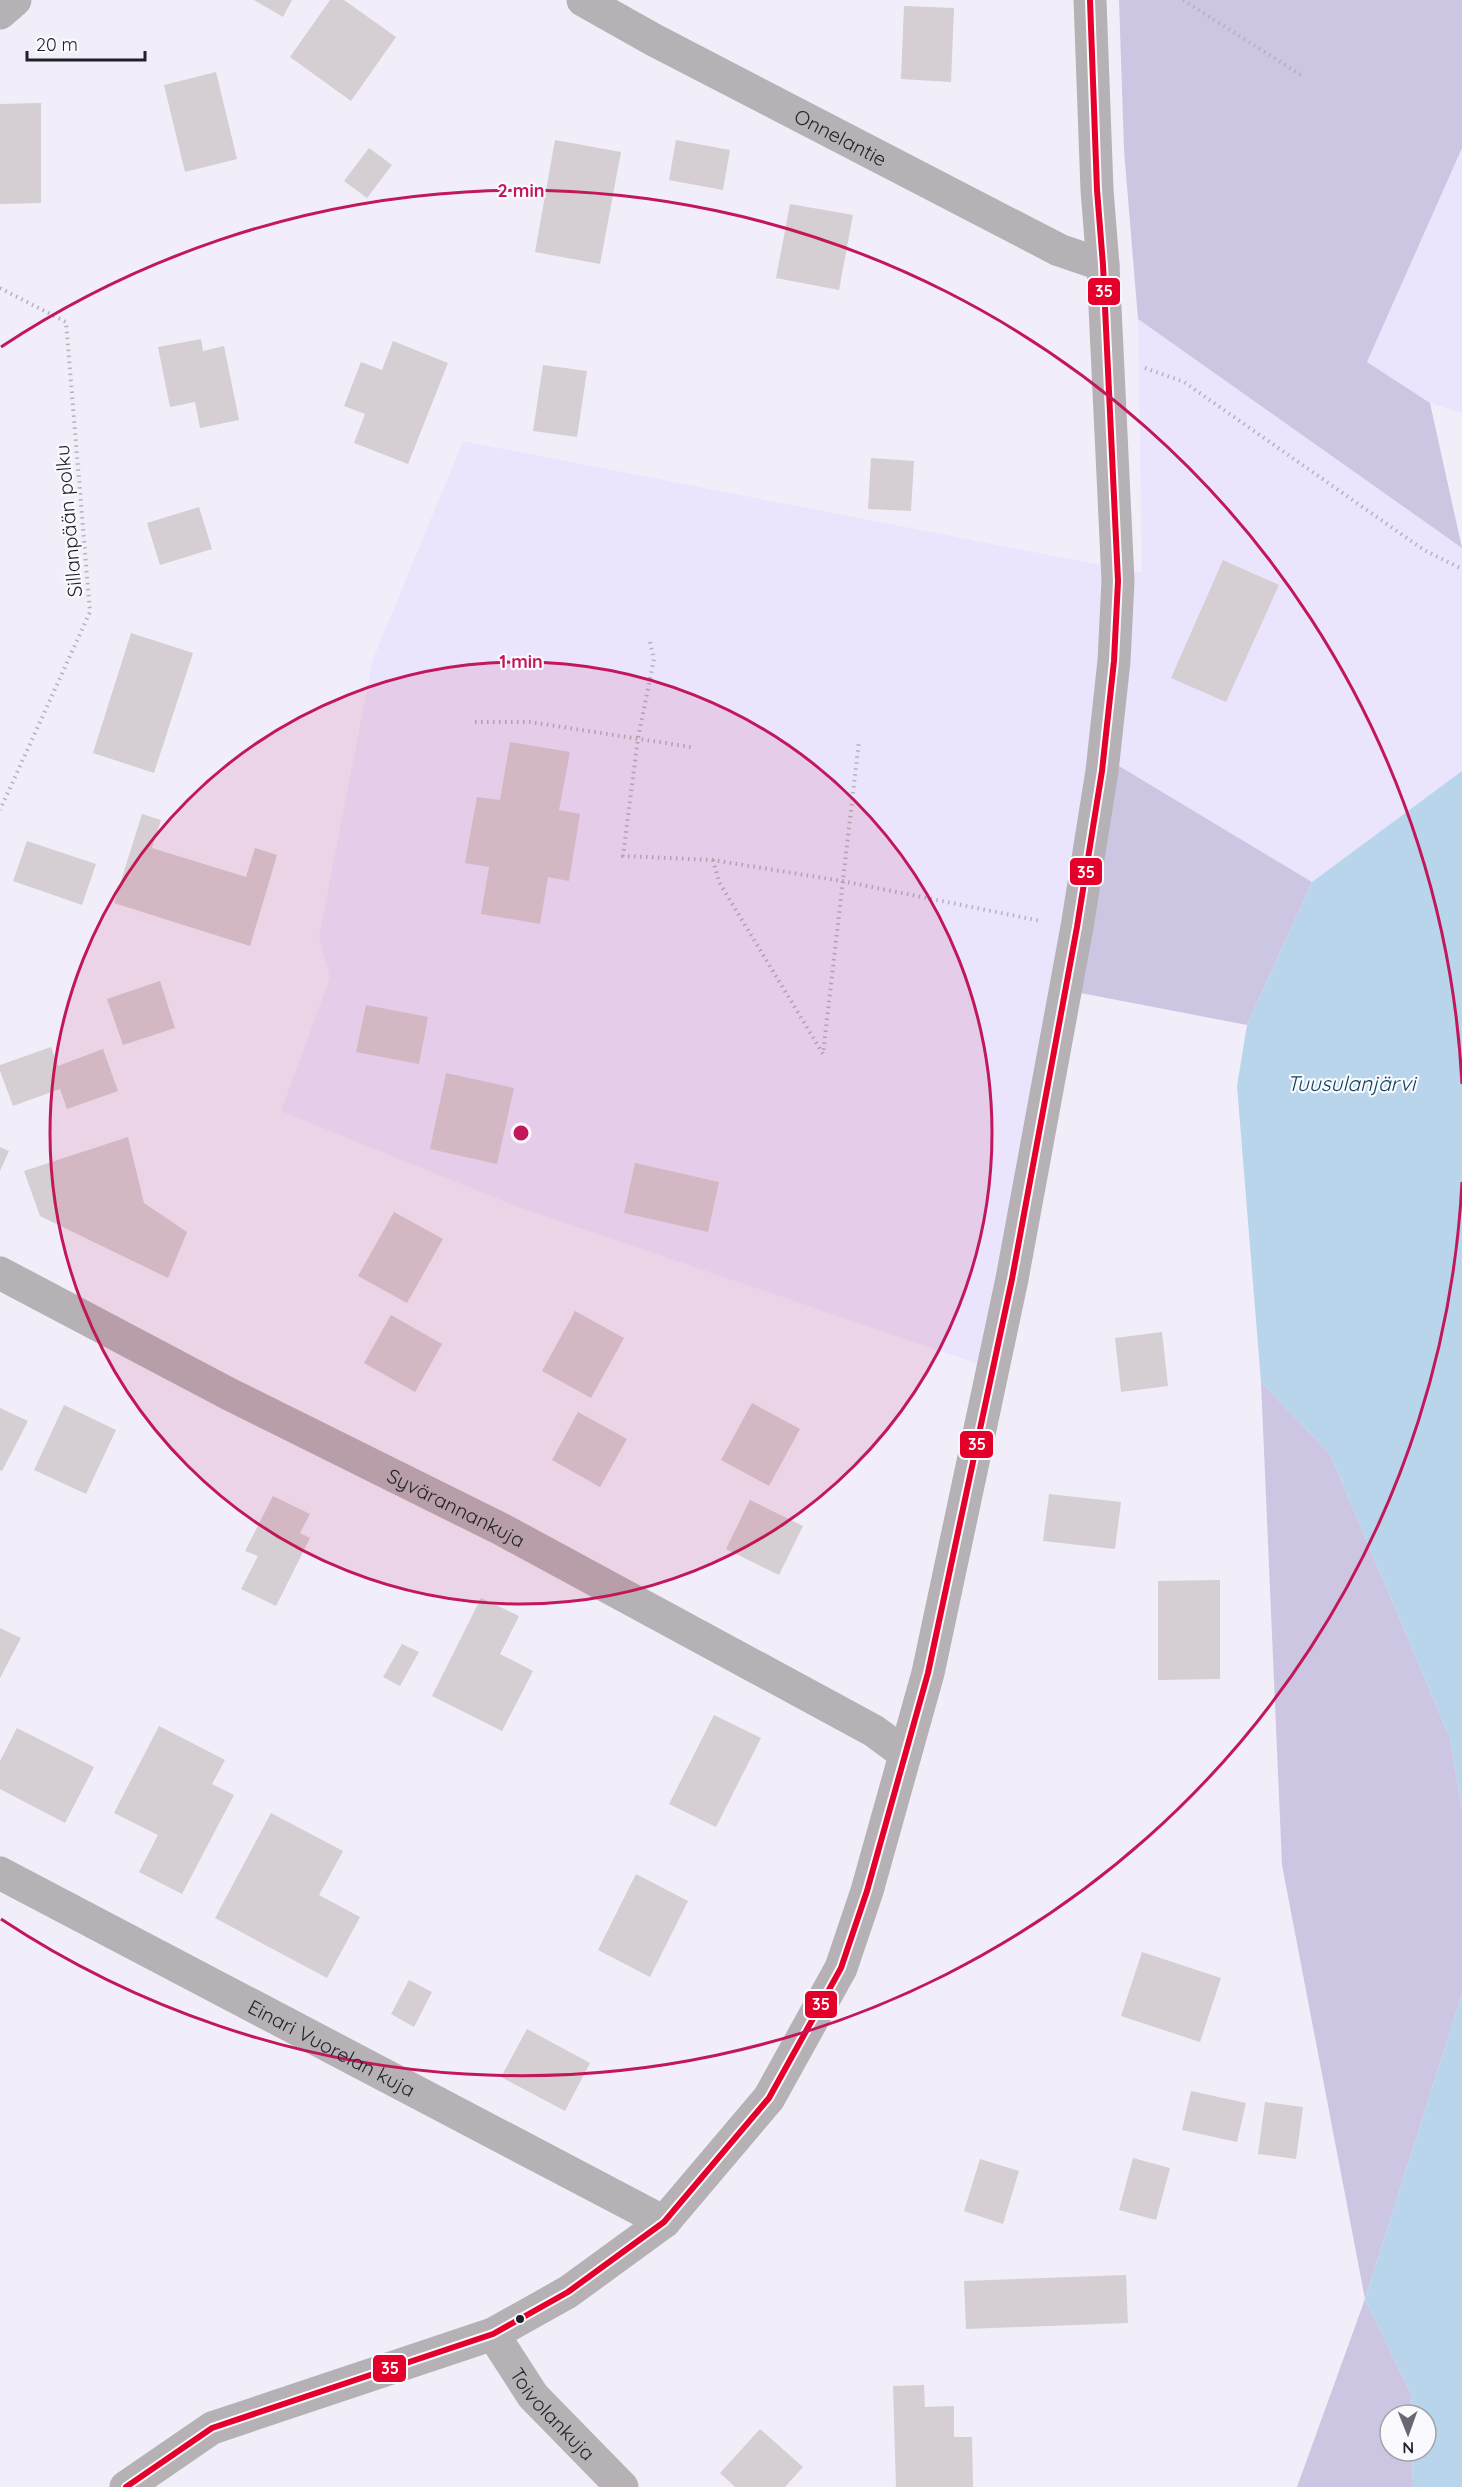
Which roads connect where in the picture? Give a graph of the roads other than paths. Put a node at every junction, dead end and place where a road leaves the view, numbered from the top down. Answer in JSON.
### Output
{"nodes":[{"id":1,"x":15,"y":0,"type":"edge"},
{"id":2,"x":583,"y":0,"type":"edge"},
{"id":3,"x":1090,"y":0,"type":"edge"},
{"id":4,"x":0,"y":13,"type":"edge"},
{"id":5,"x":1103,"y":265,"type":"junction"},
{"id":6,"x":0,"y":1273,"type":"edge"},
{"id":7,"x":905,"y":1754,"type":"junction"},
{"id":8,"x":0,"y":1873,"type":"edge"},
{"id":9,"x":664,"y":2222,"type":"junction"},
{"id":10,"x":493,"y":2334,"type":"junction"},
{"id":11,"x":126,"y":2487,"type":"edge"},
{"id":12,"x":622,"y":2487,"type":"edge"}],
"edges":[{"from":1,"to":4,"type":"street"},
{"from":2,"to":5,"type":"street","name":"Onnelantie"},
{"from":3,"to":5,"type":"street"},
{"from":5,"to":7,"type":"street"},
{"from":6,"to":7,"type":"street","name":"Syvärannankuja"},
{"from":7,"to":9,"type":"street"},
{"from":8,"to":9,"type":"street","name":"Einari Vuorelan kuja"},
{"from":9,"to":10,"type":"street"},
{"from":10,"to":11,"type":"street"},
{"from":10,"to":12,"type":"street","name":"Toivolankuja"}]}
